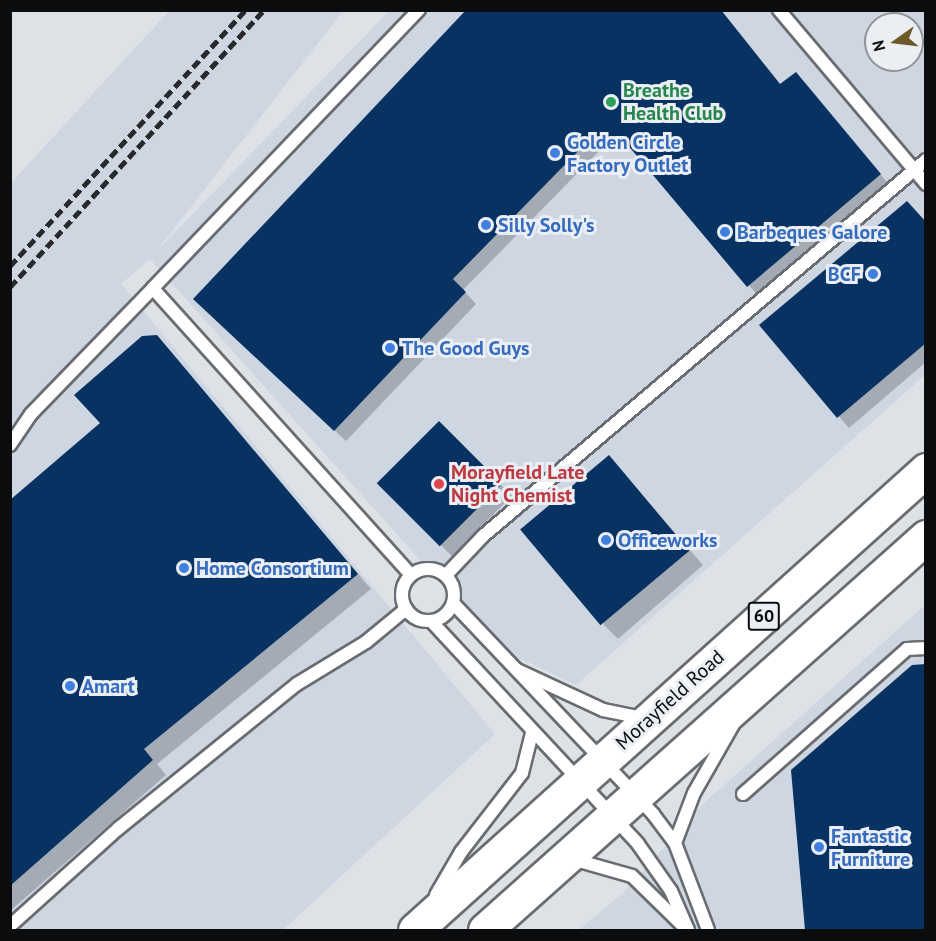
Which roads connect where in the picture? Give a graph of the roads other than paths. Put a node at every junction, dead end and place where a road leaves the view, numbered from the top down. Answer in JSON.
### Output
{"nodes":[{"id":1,"x":419,"y":10,"type":"edge"},
{"id":2,"x":779,"y":10,"type":"edge"},
{"id":3,"x":926,"y":160,"type":"edge"},
{"id":4,"x":914,"y":170,"type":"junction"},
{"id":5,"x":926,"y":184,"type":"edge"},
{"id":6,"x":153,"y":288,"type":"junction"},
{"id":7,"x":10,"y":445,"type":"edge"},
{"id":8,"x":926,"y":470,"type":"edge"},
{"id":9,"x":926,"y":537,"type":"edge"},
{"id":10,"x":411,"y":575,"type":"junction"},
{"id":11,"x":446,"y":575,"type":"junction"},
{"id":12,"x":453,"y":603,"type":"junction"},
{"id":13,"x":406,"y":609,"type":"junction"},
{"id":14,"x":431,"y":621,"type":"junction"},
{"id":15,"x":926,"y":648,"type":"edge"},
{"id":16,"x":511,"y":668,"type":"junction"},
{"id":17,"x":748,"y":696,"type":"junction"},
{"id":18,"x":649,"y":719,"type":"junction"},
{"id":19,"x":532,"y":733,"type":"junction"},
{"id":20,"x":603,"y":761,"type":"junction"},
{"id":21,"x":578,"y":783,"type":"junction"},
{"id":22,"x":742,"y":794,"type":"dead end"},
{"id":23,"x":624,"y":808,"type":"junction"},
{"id":24,"x":675,"y":843,"type":"junction"},
{"id":25,"x":567,"y":858,"type":"junction"},
{"id":26,"x":10,"y":927,"type":"edge"},
{"id":27,"x":415,"y":930,"type":"edge"},
{"id":28,"x":485,"y":930,"type":"edge"},
{"id":29,"x":687,"y":930,"type":"edge"},
{"id":30,"x":708,"y":930,"type":"edge"}],
"edges":[{"from":1,"to":6,"type":"lane"},
{"from":2,"to":4,"type":"lane"},
{"from":3,"to":4,"type":"lane"},
{"from":4,"to":5,"type":"lane"},
{"from":4,"to":11,"type":"lane"},
{"from":6,"to":7,"type":"lane"},
{"from":6,"to":10,"type":"lane"},
{"from":8,"to":18,"type":"main road","name":"Morayfield Road","number":"60"},
{"from":9,"to":17,"type":"main road","number":"60"},
{"from":10,"to":11,"type":"lane"},
{"from":10,"to":13,"type":"lane"},
{"from":11,"to":12,"type":"lane"},
{"from":12,"to":14,"type":"lane"},
{"from":12,"to":16,"type":"lane"},
{"from":13,"to":14,"type":"lane"},
{"from":13,"to":26,"type":"lane"},
{"from":14,"to":19,"type":"lane"},
{"from":15,"to":22,"type":"lane"},
{"from":16,"to":18,"type":"lane"},
{"from":16,"to":20,"type":"lane"},
{"from":17,"to":23,"type":"main road","number":"60"},
{"from":17,"to":24,"type":"lane"},
{"from":18,"to":20,"type":"main road","name":"Morayfield Road","number":"60"},
{"from":19,"to":21,"type":"lane"},
{"from":19,"to":27,"type":"lane"},
{"from":20,"to":21,"type":"main road","name":"Morayfield Road","number":"60"},
{"from":20,"to":23,"type":"lane"},
{"from":21,"to":23,"type":"lane"},
{"from":21,"to":27,"type":"main road","name":"Morayfield Road","number":"60"},
{"from":23,"to":24,"type":"lane"},
{"from":23,"to":25,"type":"main road","number":"60"},
{"from":23,"to":29,"type":"lane"},
{"from":24,"to":30,"type":"lane"},
{"from":25,"to":28,"type":"main road","number":"60"},
{"from":25,"to":29,"type":"lane"}]}
